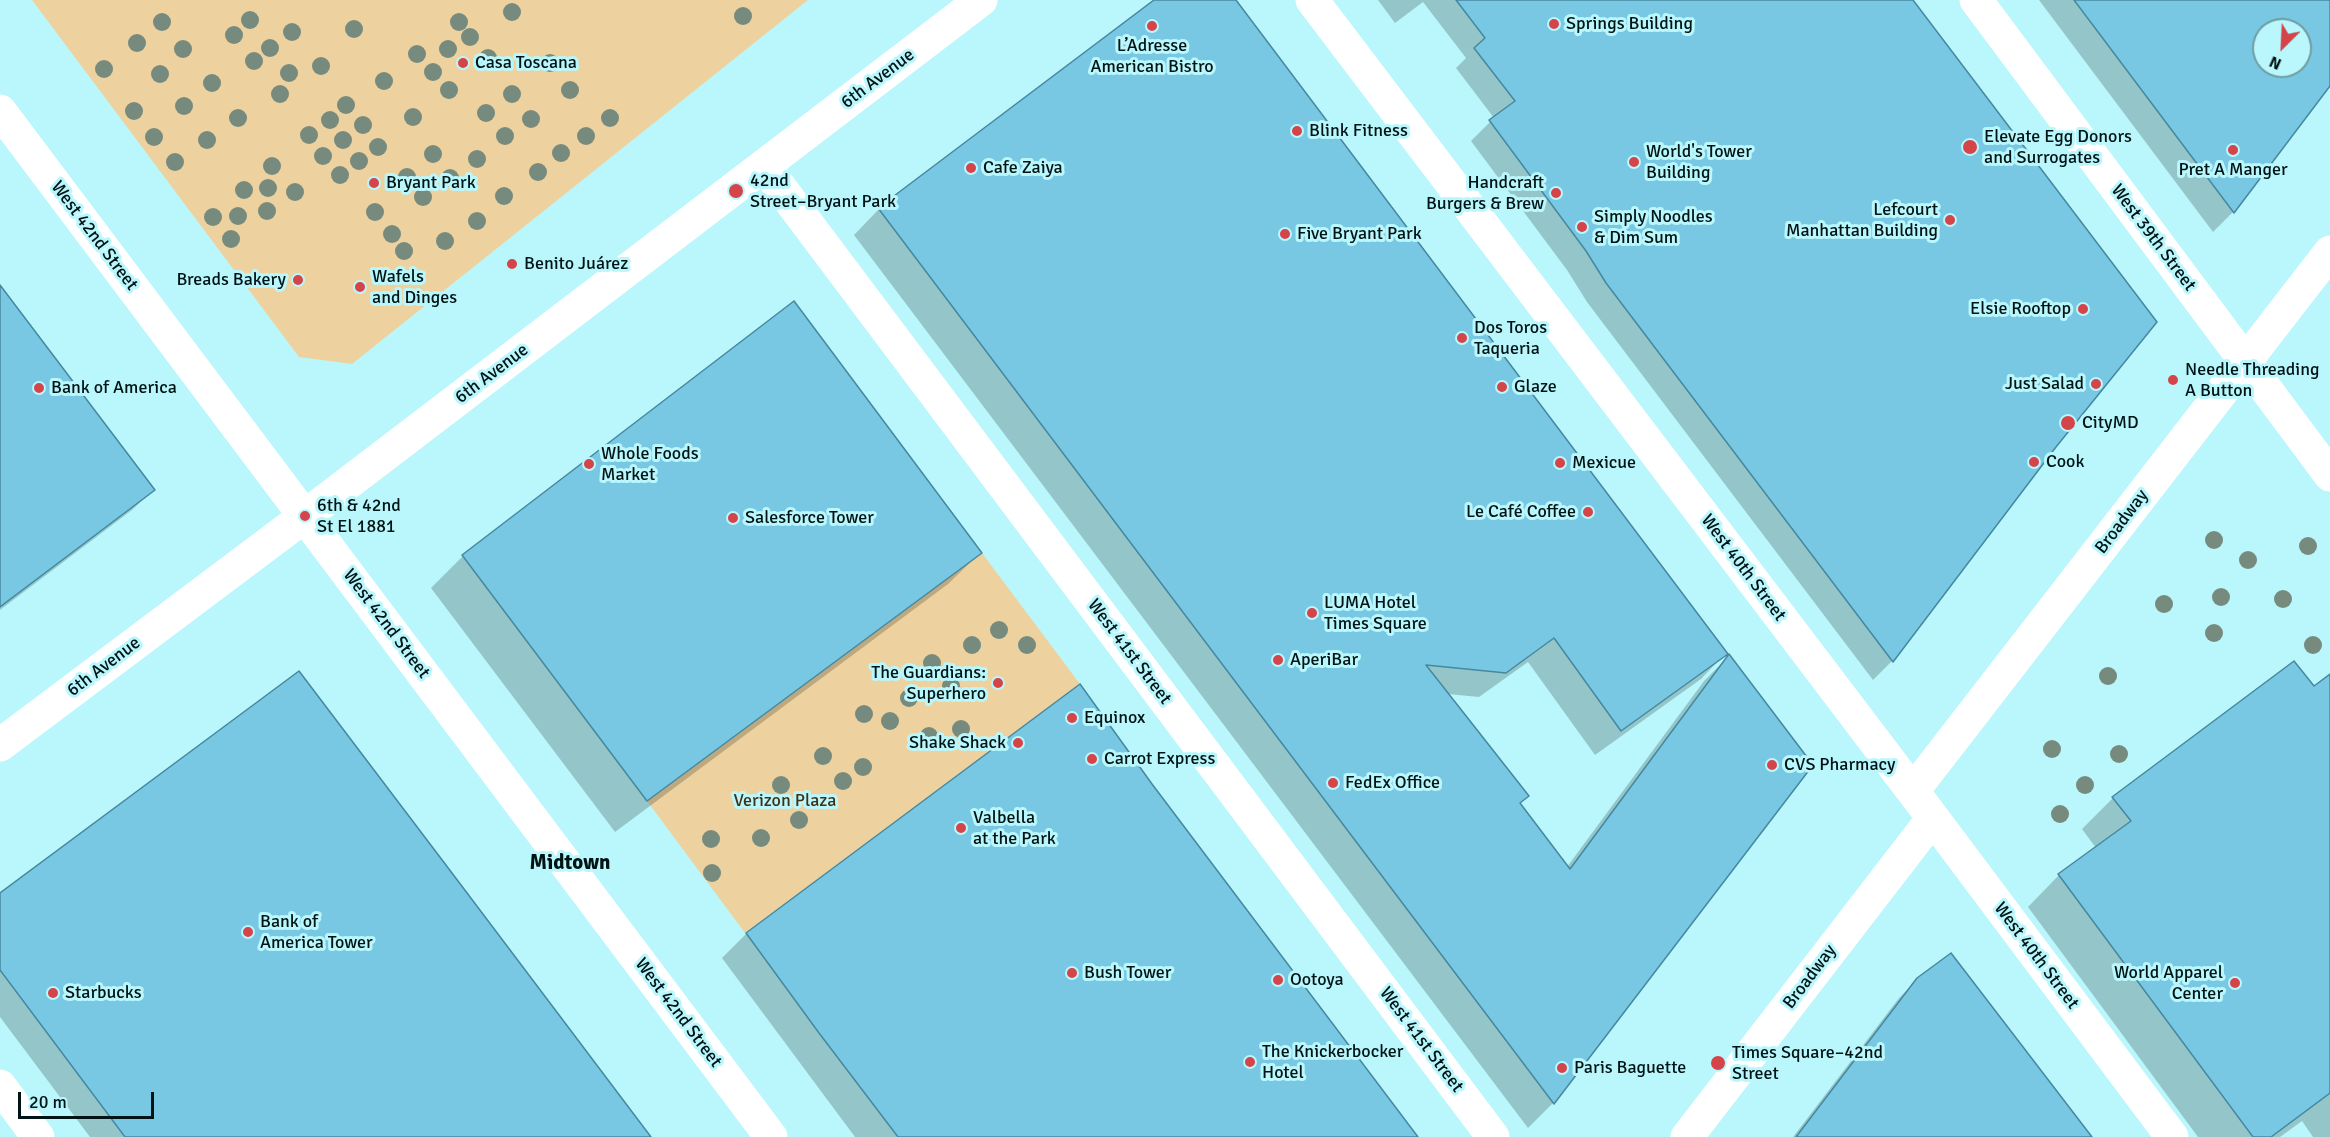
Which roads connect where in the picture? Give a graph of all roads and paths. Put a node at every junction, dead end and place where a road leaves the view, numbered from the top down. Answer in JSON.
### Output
{"nodes":[{"id":1,"x":981,"y":0,"type":"edge"},
{"id":2,"x":1312,"y":0,"type":"edge"},
{"id":3,"x":1976,"y":0,"type":"edge"},
{"id":4,"x":0,"y":111,"type":"edge"},
{"id":5,"x":764,"y":166,"type":"junction"},
{"id":6,"x":2330,"y":252,"type":"edge"},
{"id":7,"x":2245,"y":362,"type":"junction"},
{"id":8,"x":2330,"y":475,"type":"edge"},
{"id":9,"x":305,"y":516,"type":"junction"},
{"id":10,"x":0,"y":745,"type":"edge"},
{"id":11,"x":1913,"y":791,"type":"junction"},
{"id":12,"x":1933,"y":818,"type":"junction"},
{"id":13,"x":0,"y":1086,"type":"edge"},
{"id":14,"x":38,"y":1137,"type":"edge"},
{"id":15,"x":771,"y":1137,"type":"edge"},
{"id":16,"x":1493,"y":1137,"type":"edge"},
{"id":17,"x":1687,"y":1137,"type":"edge"},
{"id":18,"x":2172,"y":1137,"type":"edge"}],
"edges":[{"from":1,"to":5,"type":"street","name":"6th Avenue"},
{"from":2,"to":11,"type":"street","name":"West 40th Street"},
{"from":3,"to":7,"type":"street","name":"West 39th Street"},
{"from":4,"to":9,"type":"street","name":"West 42nd Street"},
{"from":5,"to":9,"type":"street","name":"6th Avenue"},
{"from":5,"to":16,"type":"street","name":"West 41st Street"},
{"from":6,"to":7,"type":"street","name":"Broadway"},
{"from":7,"to":8,"type":"street","name":"West 39th Street"},
{"from":7,"to":11,"type":"street","name":"Broadway"},
{"from":9,"to":10,"type":"street","name":"6th Avenue"},
{"from":9,"to":15,"type":"street","name":"West 42nd Street"},
{"from":11,"to":12,"type":"street","name":"West 40th Street"},
{"from":12,"to":17,"type":"street","name":"Broadway"},
{"from":12,"to":18,"type":"street","name":"West 40th Street"},
{"from":13,"to":14,"type":"street"}]}
